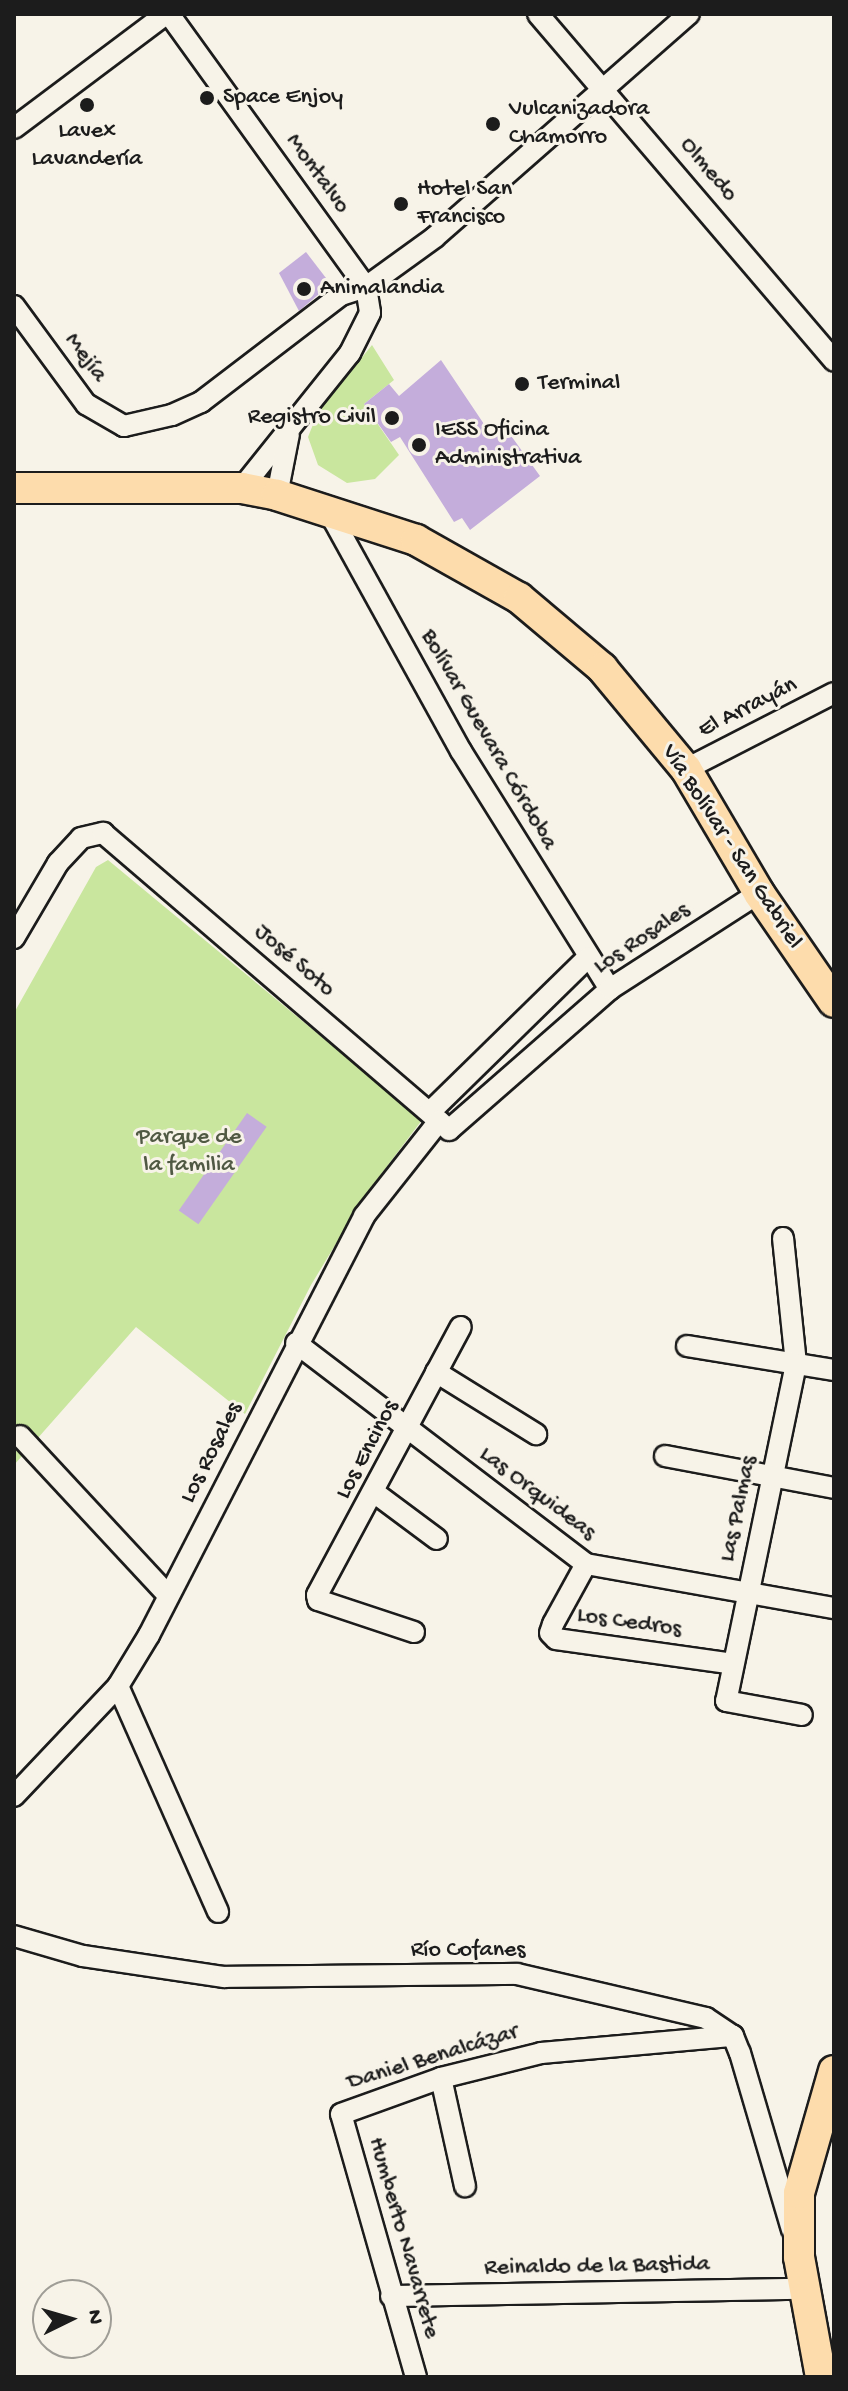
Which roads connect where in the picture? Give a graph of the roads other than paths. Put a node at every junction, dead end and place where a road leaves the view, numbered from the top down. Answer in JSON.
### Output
{"nodes":[{"id":1,"x":168,"y":14,"type":"edge"},
{"id":2,"x":538,"y":14,"type":"edge"},
{"id":3,"x":689,"y":14,"type":"edge"},
{"id":4,"x":603,"y":85,"type":"junction"},
{"id":5,"x":14,"y":128,"type":"edge"},
{"id":6,"x":366,"y":287,"type":"junction"},
{"id":7,"x":14,"y":306,"type":"edge"},
{"id":8,"x":834,"y":361,"type":"edge"},
{"id":9,"x":290,"y":430,"type":"junction"},
{"id":10,"x":14,"y":488,"type":"edge"},
{"id":11,"x":242,"y":488,"type":"junction"},
{"id":12,"x":277,"y":495,"type":"junction"},
{"id":13,"x":329,"y":512,"type":"junction"},
{"id":14,"x":834,"y":693,"type":"edge"},
{"id":15,"x":686,"y":769,"type":"junction"},
{"id":16,"x":759,"y":893,"type":"junction"},
{"id":17,"x":14,"y":938,"type":"edge"},
{"id":18,"x":587,"y":958,"type":"junction"},
{"id":19,"x":826,"y":974,"type":"edge"},
{"id":20,"x":610,"y":989,"type":"junction"},
{"id":21,"x":834,"y":1002,"type":"edge"},
{"id":22,"x":440,"y":1121,"type":"junction"},
{"id":23,"x":783,"y":1238,"type":"dead end"},
{"id":24,"x":461,"y":1327,"type":"dead end"},
{"id":25,"x":296,"y":1343,"type":"junction"},
{"id":26,"x":687,"y":1346,"type":"dead end"},
{"id":27,"x":796,"y":1364,"type":"junction"},
{"id":28,"x":834,"y":1370,"type":"edge"},
{"id":29,"x":436,"y":1372,"type":"junction"},
{"id":30,"x":409,"y":1430,"type":"junction"},
{"id":31,"x":536,"y":1434,"type":"dead end"},
{"id":32,"x":20,"y":1436,"type":"dead end"},
{"id":33,"x":665,"y":1456,"type":"dead end"},
{"id":34,"x":772,"y":1476,"type":"junction"},
{"id":35,"x":834,"y":1488,"type":"edge"},
{"id":36,"x":375,"y":1493,"type":"junction"},
{"id":37,"x":437,"y":1539,"type":"dead end"},
{"id":38,"x":586,"y":1564,"type":"junction"},
{"id":39,"x":748,"y":1593,"type":"junction"},
{"id":40,"x":168,"y":1595,"type":"junction"},
{"id":41,"x":834,"y":1608,"type":"edge"},
{"id":42,"x":414,"y":1632,"type":"dead end"},
{"id":43,"x":733,"y":1664,"type":"junction"},
{"id":44,"x":118,"y":1686,"type":"junction"},
{"id":45,"x":802,"y":1715,"type":"dead end"},
{"id":46,"x":14,"y":1796,"type":"edge"},
{"id":47,"x":218,"y":1912,"type":"dead end"},
{"id":48,"x":14,"y":1936,"type":"edge"},
{"id":49,"x":733,"y":2036,"type":"junction"},
{"id":50,"x":834,"y":2071,"type":"edge"},
{"id":51,"x":441,"y":2078,"type":"junction"},
{"id":52,"x":341,"y":2114,"type":"joint"},
{"id":53,"x":465,"y":2186,"type":"dead end"},
{"id":54,"x":799,"y":2257,"type":"junction"},
{"id":55,"x":804,"y":2289,"type":"junction"},
{"id":56,"x":391,"y":2296,"type":"junction"},
{"id":57,"x":416,"y":2377,"type":"edge"},
{"id":58,"x":821,"y":2377,"type":"edge"}],
"edges":[{"from":1,"to":5,"type":"street"},
{"from":1,"to":6,"type":"street","name":"Montalvo"},
{"from":2,"to":4,"type":"street","name":"Olmedo"},
{"from":3,"to":4,"type":"street","name":"Mejía"},
{"from":4,"to":6,"type":"street","name":"Mejía"},
{"from":4,"to":8,"type":"street","name":"Olmedo"},
{"from":6,"to":7,"type":"street","name":"Mejía"},
{"from":6,"to":9,"type":"street"},
{"from":9,"to":11,"type":"street"},
{"from":9,"to":12,"type":"street"},
{"from":10,"to":11,"type":"highway","name":"Vía Bolívar - San Gabriel"},
{"from":11,"to":12,"type":"highway","name":"Vía Bolívar - San Gabriel"},
{"from":12,"to":13,"type":"highway","name":"Vía Bolívar - San Gabriel"},
{"from":13,"to":15,"type":"highway","name":"Vía Bolívar - San Gabriel"},
{"from":13,"to":18,"type":"street","name":"Bolívar Guevara Córdoba"},
{"from":14,"to":15,"type":"street","name":"El Arrayán"},
{"from":15,"to":16,"type":"highway","name":"Vía Bolívar - San Gabriel"},
{"from":16,"to":19,"type":"highway","name":"Vía Bolívar - San Gabriel"},
{"from":16,"to":20,"type":"street","name":"Los Rosales"},
{"from":17,"to":22,"type":"street","name":"José Soto"},
{"from":18,"to":20,"type":"street","name":"Bolívar Guevara Córdoba"},
{"from":18,"to":22,"type":"street"},
{"from":19,"to":21,"type":"highway","name":"Vía Bolívar - San Gabriel"},
{"from":20,"to":22,"type":"street","name":"Los Rosales"},
{"from":22,"to":25,"type":"street","name":"Los Rosales"},
{"from":23,"to":27,"type":"street","name":"Las Palmas"},
{"from":24,"to":29,"type":"street","name":"Los Encinos"},
{"from":25,"to":30,"type":"street","name":"Las Orquideas"},
{"from":25,"to":40,"type":"street","name":"Los Rosales"},
{"from":26,"to":27,"type":"street"},
{"from":27,"to":28,"type":"street"},
{"from":27,"to":34,"type":"street","name":"Las Palmas"},
{"from":29,"to":30,"type":"street","name":"Los Encinos"},
{"from":29,"to":31,"type":"street"},
{"from":30,"to":36,"type":"street","name":"Los Encinos"},
{"from":30,"to":38,"type":"street","name":"Las Orquideas"},
{"from":32,"to":40,"type":"street"},
{"from":33,"to":34,"type":"street"},
{"from":34,"to":35,"type":"street"},
{"from":34,"to":39,"type":"street","name":"Las Palmas"},
{"from":36,"to":37,"type":"street"},
{"from":36,"to":42,"type":"street","name":"Los Encinos"},
{"from":38,"to":39,"type":"street","name":"Las Orquideas"},
{"from":38,"to":43,"type":"street","name":"Los Cedros"},
{"from":39,"to":41,"type":"street","name":"Las Orquideas"},
{"from":39,"to":43,"type":"street","name":"Las Palmas"},
{"from":40,"to":44,"type":"street","name":"Los Rosales"},
{"from":43,"to":45,"type":"street","name":"Las Palmas"},
{"from":44,"to":46,"type":"street","name":"Los Rosales"},
{"from":44,"to":47,"type":"street"},
{"from":48,"to":49,"type":"street","name":"Río Cofanes"},
{"from":49,"to":51,"type":"street","name":"Daniel Benalcázar"},
{"from":49,"to":54,"type":"street"},
{"from":50,"to":54,"type":"highway"},
{"from":51,"to":52,"type":"street","name":"Daniel Benalcázar"},
{"from":51,"to":53,"type":"street"},
{"from":52,"to":56,"type":"street","name":"Humberto Navarrete"},
{"from":54,"to":55,"type":"highway"},
{"from":55,"to":56,"type":"street","name":"Reinaldo de la Bastida"},
{"from":55,"to":58,"type":"highway"},
{"from":56,"to":57,"type":"street","name":"Humberto Navarrete"}]}
